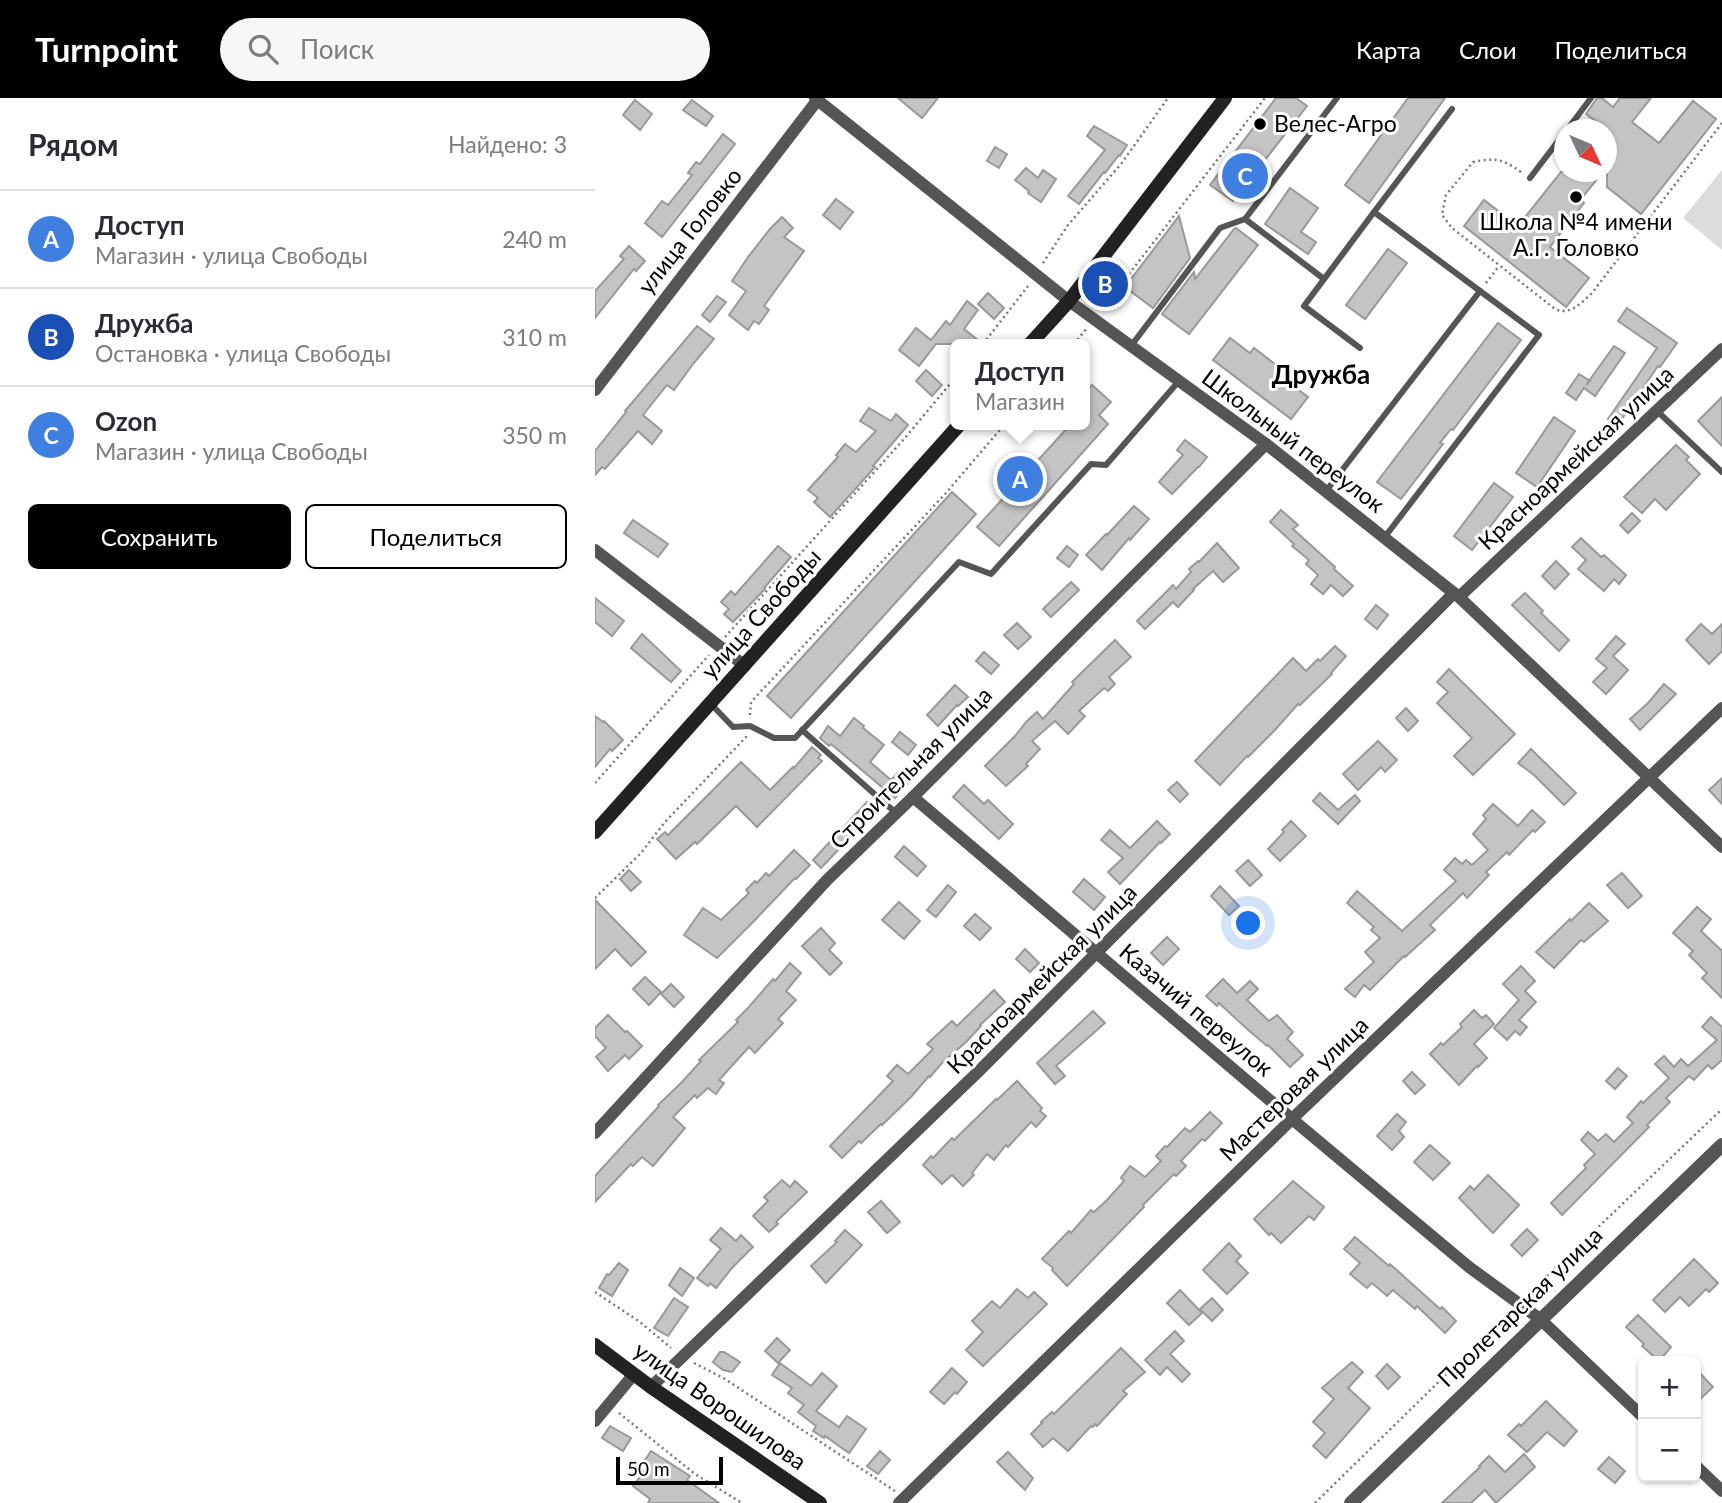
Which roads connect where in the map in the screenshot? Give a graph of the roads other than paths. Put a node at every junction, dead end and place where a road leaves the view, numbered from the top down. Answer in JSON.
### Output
{"nodes":[{"id":1,"x":1225,"y":98,"type":"edge"},
{"id":2,"x":1337,"y":98,"type":"edge"},
{"id":3,"x":1591,"y":98,"type":"edge"},
{"id":4,"x":817,"y":99,"type":"edge"},
{"id":5,"x":1452,"y":109,"type":"dead end"},
{"id":6,"x":1575,"y":119,"type":"edge"},
{"id":7,"x":1554,"y":147,"type":"edge"},
{"id":8,"x":1530,"y":178,"type":"road end"},
{"id":9,"x":1374,"y":212,"type":"junction"},
{"id":10,"x":1245,"y":219,"type":"junction"},
{"id":11,"x":1324,"y":279,"type":"junction"},
{"id":12,"x":1480,"y":291,"type":"junction"},
{"id":13,"x":1069,"y":301,"type":"junction"},
{"id":14,"x":1035,"y":339,"type":"edge"},
{"id":15,"x":1131,"y":346,"type":"junction"},
{"id":16,"x":1360,"y":348,"type":"dead end"},
{"id":17,"x":1722,"y":349,"type":"edge"},
{"id":18,"x":1179,"y":381,"type":"junction"},
{"id":19,"x":595,"y":390,"type":"edge"},
{"id":20,"x":1657,"y":411,"type":"junction"},
{"id":21,"x":955,"y":430,"type":"edge"},
{"id":22,"x":1266,"y":443,"type":"junction"},
{"id":23,"x":1722,"y":472,"type":"edge"},
{"id":24,"x":1326,"y":491,"type":"junction"},
{"id":25,"x":1384,"y":538,"type":"junction"},
{"id":26,"x":595,"y":550,"type":"edge"},
{"id":27,"x":1457,"y":595,"type":"junction"},
{"id":28,"x":745,"y":666,"type":"junction"},
{"id":29,"x":711,"y":704,"type":"junction"},
{"id":30,"x":1722,"y":708,"type":"edge"},
{"id":31,"x":802,"y":730,"type":"junction"},
{"id":32,"x":1650,"y":777,"type":"junction"},
{"id":33,"x":913,"y":797,"type":"junction"},
{"id":34,"x":896,"y":813,"type":"junction"},
{"id":35,"x":595,"y":832,"type":"edge"},
{"id":36,"x":1722,"y":847,"type":"edge"},
{"id":37,"x":1097,"y":954,"type":"junction"},
{"id":38,"x":1293,"y":1119,"type":"junction"},
{"id":39,"x":595,"y":1133,"type":"edge"},
{"id":40,"x":1722,"y":1145,"type":"edge"},
{"id":41,"x":1540,"y":1319,"type":"junction"},
{"id":42,"x":595,"y":1345,"type":"edge"},
{"id":43,"x":634,"y":1374,"type":"junction"},
{"id":44,"x":651,"y":1387,"type":"junction"},
{"id":45,"x":1638,"y":1412,"type":"edge"},
{"id":46,"x":595,"y":1421,"type":"edge"},
{"id":47,"x":1701,"y":1471,"type":"edge"},
{"id":48,"x":1722,"y":1491,"type":"edge"},
{"id":49,"x":901,"y":1501,"type":"edge"},
{"id":50,"x":820,"y":1503,"type":"edge"},
{"id":51,"x":1351,"y":1503,"type":"edge"}],
"edges":[{"from":1,"to":13,"type":"main road"},
{"from":2,"to":10,"type":"lane"},
{"from":3,"to":6,"type":"lane"},
{"from":4,"to":13,"type":"street","name":"Школьный переулок"},
{"from":4,"to":19,"type":"street","name":"улица Головко"},
{"from":5,"to":9,"type":"lane"},
{"from":7,"to":8,"type":"lane"},
{"from":9,"to":11,"type":"lane"},
{"from":9,"to":12,"type":"lane"},
{"from":10,"to":11,"type":"lane"},
{"from":10,"to":15,"type":"lane"},
{"from":11,"to":16,"type":"lane"},
{"from":12,"to":24,"type":"lane"},
{"from":12,"to":25,"type":"lane"},
{"from":13,"to":14,"type":"main road"},
{"from":13,"to":15,"type":"street","name":"Школьный переулок"},
{"from":15,"to":18,"type":"street","name":"Школьный переулок"},
{"from":17,"to":20,"type":"street","name":"Красноармейская улица"},
{"from":18,"to":22,"type":"street","name":"Школьный переулок"},
{"from":18,"to":31,"type":"lane"},
{"from":20,"to":23,"type":"lane"},
{"from":20,"to":27,"type":"street","name":"Красноармейская улица"},
{"from":21,"to":28,"type":"main road","name":"улица Свободы"},
{"from":22,"to":24,"type":"street","name":"Школьный переулок"},
{"from":22,"to":33,"type":"street","name":"Строительная улица"},
{"from":24,"to":25,"type":"street","name":"Школьный переулок"},
{"from":25,"to":27,"type":"street","name":"Школьный переулок"},
{"from":26,"to":28,"type":"street"},
{"from":27,"to":32,"type":"street","name":"Школьный переулок"},
{"from":27,"to":37,"type":"street","name":"Красноармейская улица"},
{"from":28,"to":29,"type":"main road","name":"улица Свободы"},
{"from":29,"to":31,"type":"lane"},
{"from":29,"to":35,"type":"main road","name":"улица Свободы"},
{"from":30,"to":32,"type":"street","name":"Мастеровая улица"},
{"from":31,"to":34,"type":"lane"},
{"from":32,"to":36,"type":"street","name":"Школьный переулок"},
{"from":32,"to":38,"type":"street","name":"Мастеровая улица"},
{"from":33,"to":34,"type":"street","name":"Строительная улица"},
{"from":33,"to":37,"type":"street","name":"Казачий переулок"},
{"from":34,"to":39,"type":"street","name":"Строительная улица"},
{"from":37,"to":38,"type":"street","name":"Казачий переулок"},
{"from":37,"to":44,"type":"street","name":"Красноармейская улица"},
{"from":38,"to":41,"type":"street","name":"Казачий переулок"},
{"from":38,"to":49,"type":"street","name":"Мастеровая улица"},
{"from":40,"to":41,"type":"street","name":"Пролетарская улица"},
{"from":41,"to":45,"type":"street","name":"Казачий переулок"},
{"from":41,"to":51,"type":"street","name":"Пролетарская улица"},
{"from":42,"to":43,"type":"main road","name":"улица Ворошилова"},
{"from":43,"to":44,"type":"main road","name":"улица Ворошилова"},
{"from":43,"to":46,"type":"street"},
{"from":44,"to":50,"type":"main road","name":"улица Ворошилова"},
{"from":47,"to":48,"type":"street"}]}
